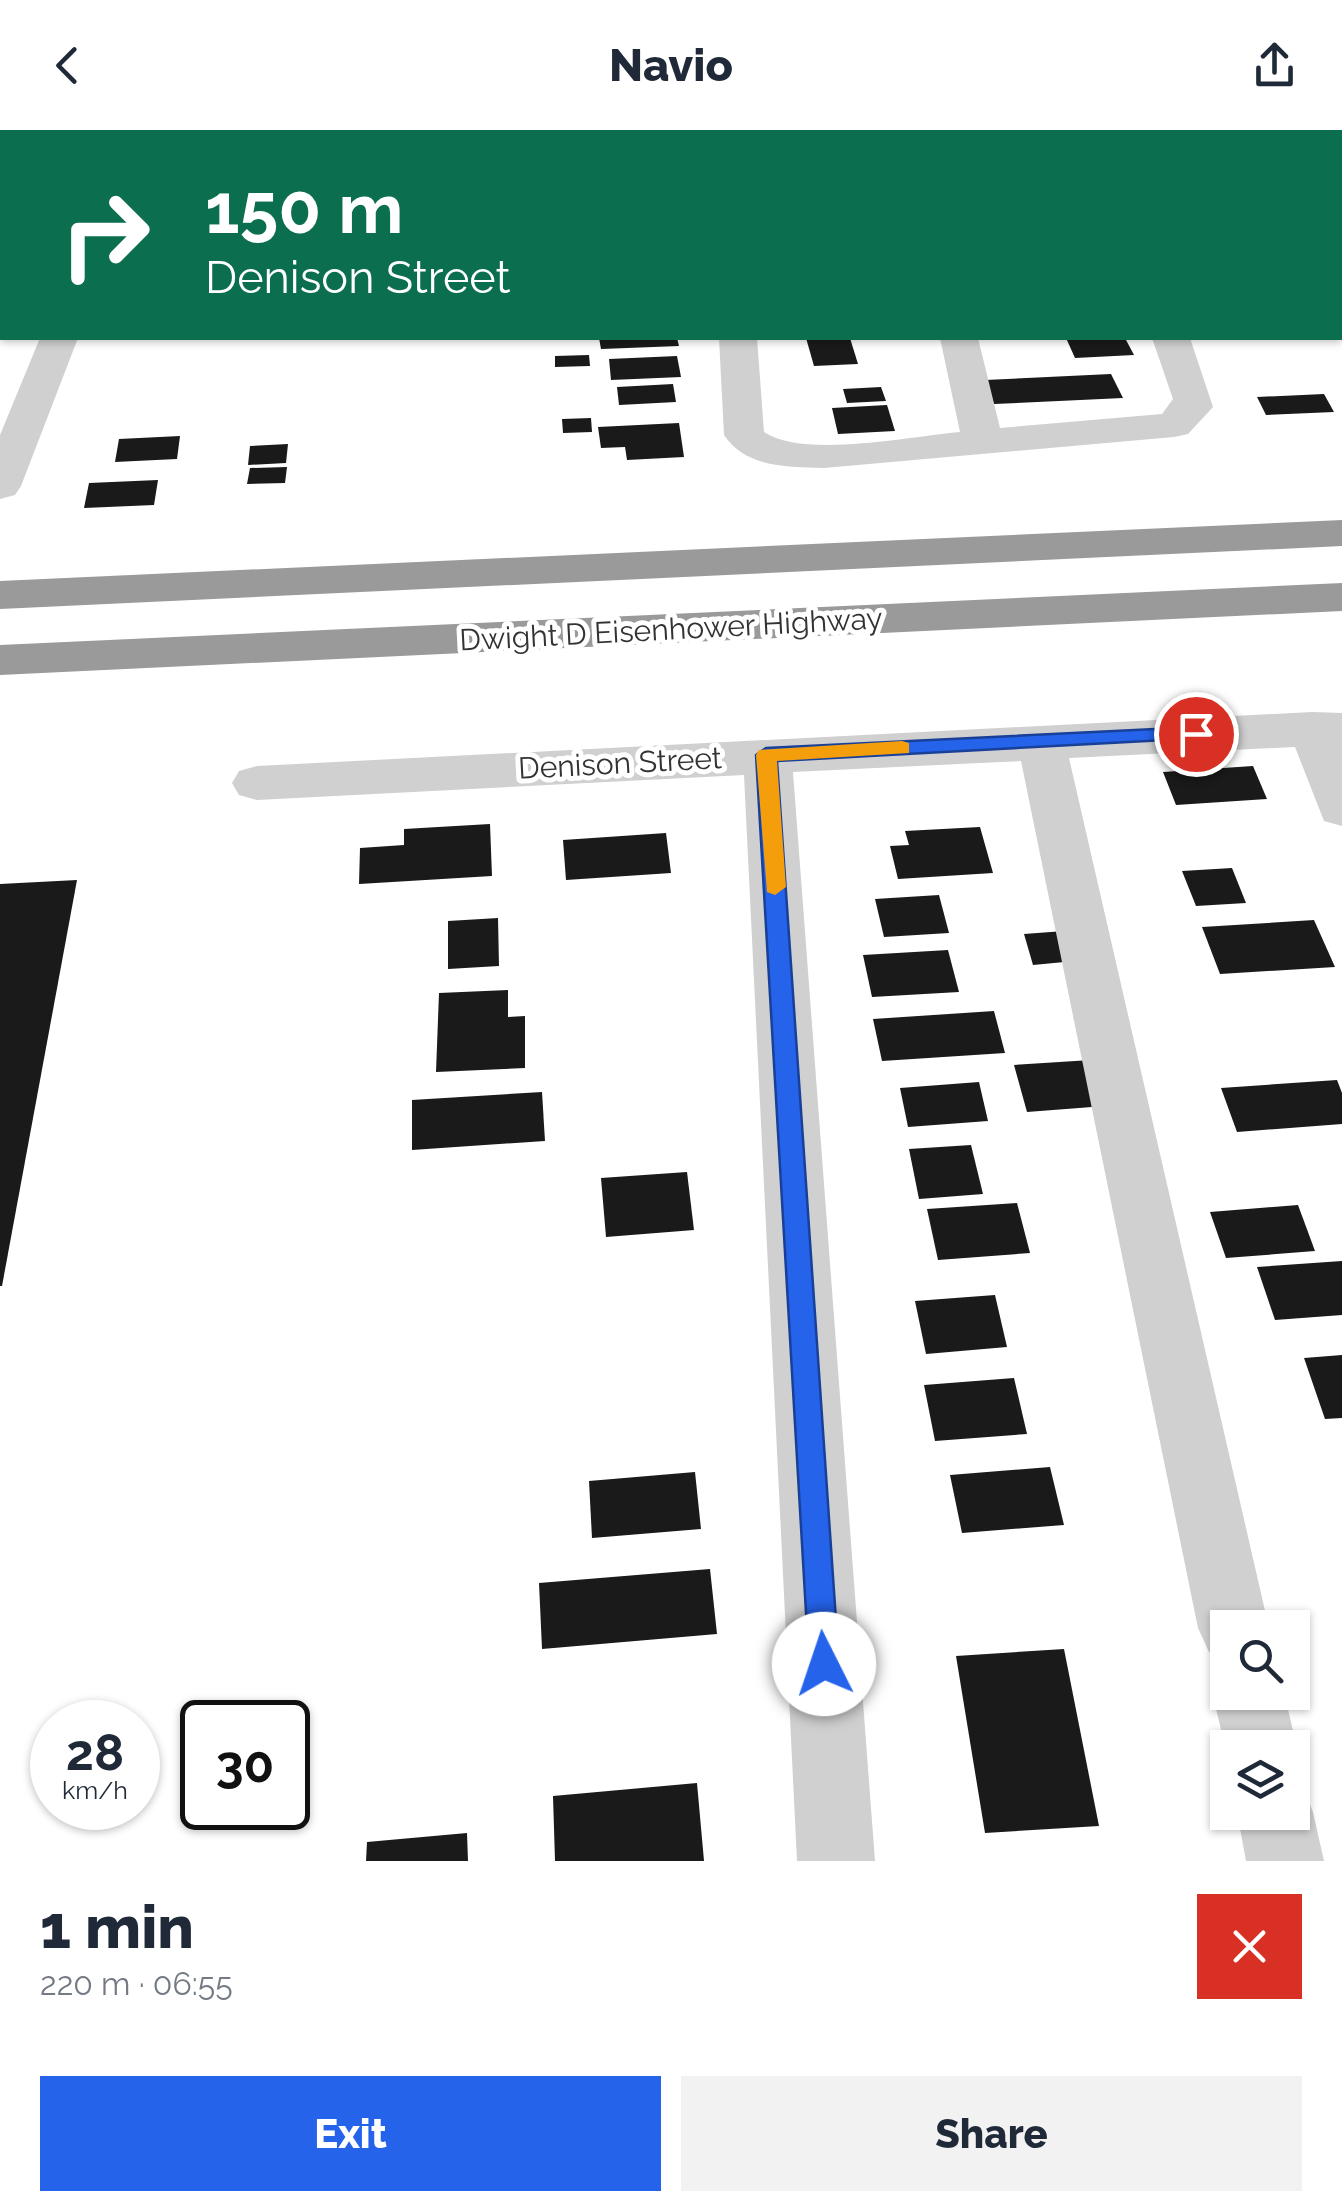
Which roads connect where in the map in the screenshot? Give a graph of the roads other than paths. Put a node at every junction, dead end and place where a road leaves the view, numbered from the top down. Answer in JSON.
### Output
{"nodes":[{"id":1,"x":58,"y":340,"type":"edge"},
{"id":2,"x":738,"y":340,"type":"edge"},
{"id":3,"x":959,"y":340,"type":"edge"},
{"id":4,"x":1172,"y":340,"type":"edge"},
{"id":5,"x":982,"y":442,"type":"junction"},
{"id":6,"x":0,"y":486,"type":"edge"},
{"id":7,"x":1342,"y":533,"type":"edge"},
{"id":8,"x":0,"y":595,"type":"edge"},
{"id":9,"x":1342,"y":597,"type":"edge"},
{"id":10,"x":0,"y":660,"type":"edge"},
{"id":11,"x":1327,"y":728,"type":"edge"},
{"id":12,"x":1041,"y":741,"type":"junction"},
{"id":13,"x":766,"y":755,"type":"junction"},
{"id":14,"x":257,"y":784,"type":"dead end"},
{"id":15,"x":1342,"y":809,"type":"edge"},
{"id":16,"x":1230,"y":1610,"type":"edge"},
{"id":17,"x":1278,"y":1830,"type":"edge"},
{"id":18,"x":836,"y":1861,"type":"edge"},
{"id":19,"x":1285,"y":1861,"type":"edge"}],
"edges":[{"from":1,"to":6,"type":"street"},
{"from":2,"to":5,"type":"street"},
{"from":3,"to":5,"type":"street"},
{"from":4,"to":5,"type":"street"},
{"from":7,"to":8,"type":"highway"},
{"from":9,"to":10,"type":"highway","name":"Dwight D Eisenhower Highway"},
{"from":11,"to":12,"type":"street","name":"Denison Street"},
{"from":11,"to":15,"type":"street"},
{"from":12,"to":13,"type":"street","name":"Denison Street"},
{"from":12,"to":16,"type":"street"},
{"from":13,"to":14,"type":"street","name":"Denison Street"},
{"from":13,"to":18,"type":"street"},
{"from":17,"to":19,"type":"street"}]}
